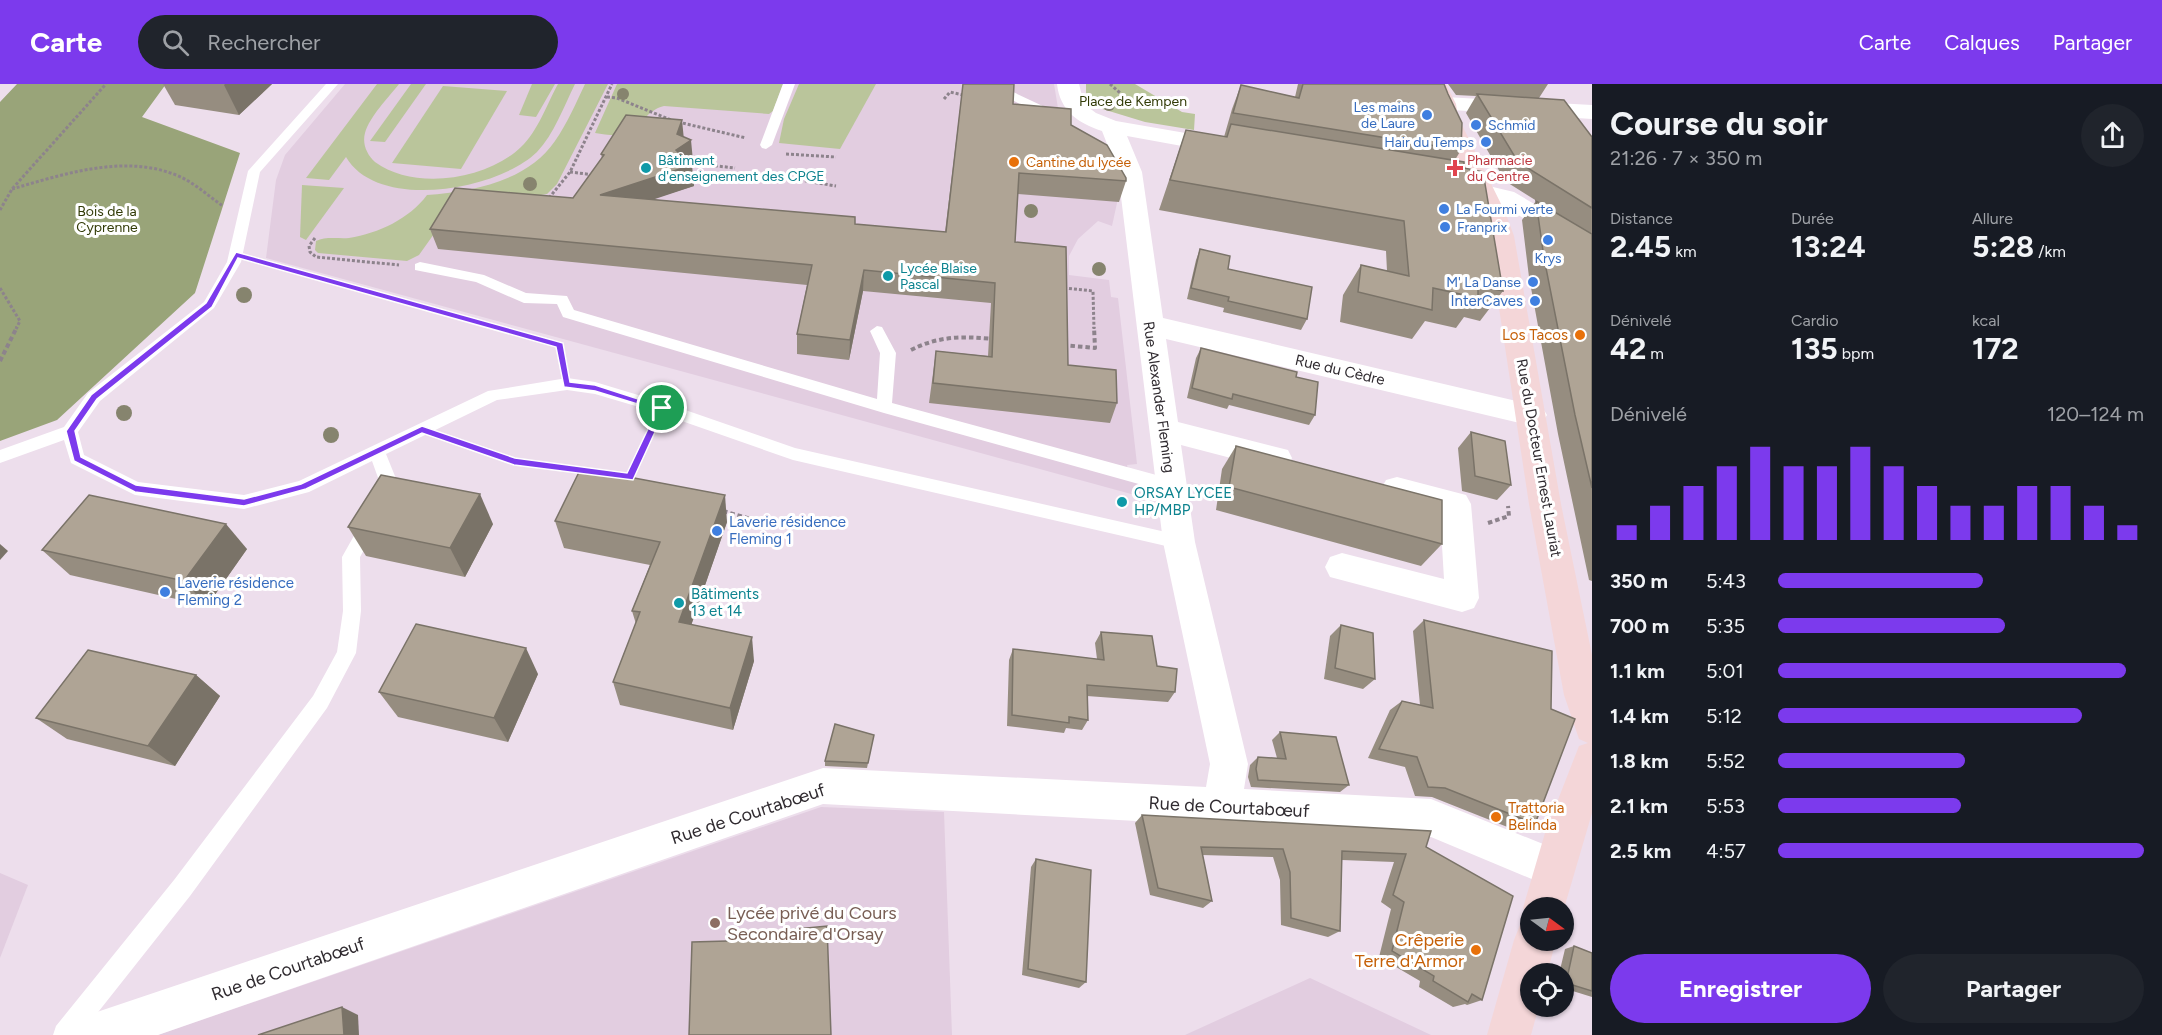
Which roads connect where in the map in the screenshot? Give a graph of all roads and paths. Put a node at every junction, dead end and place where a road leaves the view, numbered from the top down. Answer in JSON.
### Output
{"nodes":[{"id":1,"x":106,"y":84,"type":"edge"},
{"id":2,"x":332,"y":84,"type":"edge"},
{"id":3,"x":612,"y":84,"type":"edge"},
{"id":4,"x":789,"y":84,"type":"edge"},
{"id":5,"x":987,"y":84,"type":"edge"},
{"id":6,"x":1435,"y":84,"type":"edge"},
{"id":7,"x":1072,"y":96,"type":"edge"},
{"id":8,"x":607,"y":97,"type":"junction"},
{"id":9,"x":944,"y":99,"type":"dead end"},
{"id":10,"x":964,"y":100,"type":"edge"},
{"id":11,"x":1445,"y":104,"type":"junction"},
{"id":12,"x":1592,"y":112,"type":"edge"},
{"id":13,"x":1112,"y":128,"type":"junction"},
{"id":14,"x":766,"y":145,"type":"joint"},
{"id":15,"x":1253,"y":151,"type":"edge"},
{"id":16,"x":782,"y":153,"type":"dead end"},
{"id":17,"x":836,"y":157,"type":"dead end"},
{"id":18,"x":690,"y":163,"type":"edge"},
{"id":19,"x":735,"y":168,"type":"dead end"},
{"id":20,"x":570,"y":172,"type":"junction"},
{"id":21,"x":599,"y":176,"type":"edge"},
{"id":22,"x":800,"y":180,"type":"dead end"},
{"id":23,"x":1433,"y":181,"type":"edge"},
{"id":24,"x":836,"y":186,"type":"dead end"},
{"id":25,"x":12,"y":189,"type":"junction"},
{"id":26,"x":1483,"y":189,"type":"junction"},
{"id":27,"x":540,"y":200,"type":"edge"},
{"id":28,"x":0,"y":210,"type":"edge"},
{"id":29,"x":244,"y":220,"type":"junction"},
{"id":30,"x":1547,"y":224,"type":"junction"},
{"id":31,"x":1501,"y":236,"type":"junction"},
{"id":32,"x":315,"y":238,"type":"dead end"},
{"id":33,"x":1592,"y":249,"type":"edge"},
{"id":34,"x":236,"y":255,"type":"junction"},
{"id":35,"x":420,"y":267,"type":"joint"},
{"id":36,"x":1060,"y":287,"type":"edge"},
{"id":37,"x":0,"y":288,"type":"edge"},
{"id":38,"x":1148,"y":323,"type":"junction"},
{"id":39,"x":876,"y":331,"type":"dead end"},
{"id":40,"x":996,"y":339,"type":"edge"},
{"id":41,"x":1062,"y":345,"type":"edge"},
{"id":42,"x":888,"y":353,"type":"junction"},
{"id":43,"x":0,"y":361,"type":"edge"},
{"id":44,"x":567,"y":384,"type":"junction"},
{"id":45,"x":884,"y":407,"type":"junction"},
{"id":46,"x":662,"y":408,"type":"junction"},
{"id":47,"x":1532,"y":415,"type":"junction"},
{"id":48,"x":422,"y":429,"type":"junction"},
{"id":49,"x":1163,"y":429,"type":"junction"},
{"id":50,"x":70,"y":431,"type":"junction"},
{"id":51,"x":376,"y":452,"type":"junction"},
{"id":52,"x":0,"y":457,"type":"edge"},
{"id":53,"x":1308,"y":466,"type":"edge"},
{"id":54,"x":595,"y":473,"type":"edge"},
{"id":55,"x":618,"y":476,"type":"edge"},
{"id":56,"x":630,"y":477,"type":"junction"},
{"id":57,"x":1364,"y":481,"type":"edge"},
{"id":58,"x":1171,"y":486,"type":"junction"},
{"id":59,"x":624,"y":489,"type":"edge"},
{"id":60,"x":716,"y":509,"type":"edge"},
{"id":61,"x":754,"y":520,"type":"dead end"},
{"id":62,"x":1179,"y":542,"type":"junction"},
{"id":63,"x":1342,"y":567,"type":"dead end"},
{"id":64,"x":1592,"y":727,"type":"edge"},
{"id":65,"x":1592,"y":759,"type":"edge"},
{"id":66,"x":1222,"y":806,"type":"junction"},
{"id":67,"x":1534,"y":860,"type":"dead end"},
{"id":68,"x":1547,"y":897,"type":"edge"},
{"id":69,"x":1532,"y":951,"type":"edge"},
{"id":70,"x":65,"y":1035,"type":"edge"},
{"id":71,"x":94,"y":1035,"type":"edge"},
{"id":72,"x":1509,"y":1035,"type":"edge"}],
"edges":[{"from":1,"to":25,"type":"path"},
{"from":2,"to":29,"type":"lane"},
{"from":3,"to":8,"type":"path"},
{"from":4,"to":14,"type":"lane"},
{"from":5,"to":7,"type":"lane"},
{"from":6,"to":11,"type":"main road","name":"Rue du Docteur Ernest Lauriat"},
{"from":7,"to":13,"type":"street"},
{"from":8,"to":14,"type":"path"},
{"from":8,"to":20,"type":"path"},
{"from":9,"to":10,"type":"path"},
{"from":11,"to":12,"type":"street"},
{"from":11,"to":26,"type":"main road","name":"Rue du Docteur Ernest Lauriat"},
{"from":13,"to":15,"type":"street"},
{"from":13,"to":38,"type":"street","name":"Rue Alexander Fleming"},
{"from":16,"to":17,"type":"path"},
{"from":18,"to":19,"type":"path"},
{"from":20,"to":21,"type":"path"},
{"from":20,"to":27,"type":"path"},
{"from":22,"to":24,"type":"path"},
{"from":23,"to":26,"type":"street"},
{"from":25,"to":28,"type":"path"},
{"from":25,"to":29,"type":"path"},
{"from":26,"to":30,"type":"street"},
{"from":26,"to":31,"type":"main road","name":"Rue du Docteur Ernest Lauriat"},
{"from":29,"to":34,"type":"lane"},
{"from":30,"to":31,"type":"street"},
{"from":30,"to":33,"type":"street"},
{"from":31,"to":47,"type":"main road","name":"Rue du Docteur Ernest Lauriat"},
{"from":32,"to":35,"type":"path"},
{"from":34,"to":44,"type":"path"},
{"from":34,"to":50,"type":"lane"},
{"from":35,"to":45,"type":"lane"},
{"from":36,"to":41,"type":"path"},
{"from":37,"to":43,"type":"path"},
{"from":38,"to":47,"type":"street","name":"Rue du Cèdre"},
{"from":38,"to":49,"type":"street","name":"Rue Alexander Fleming"},
{"from":39,"to":42,"type":"lane"},
{"from":40,"to":42,"type":"path"},
{"from":42,"to":45,"type":"lane"},
{"from":44,"to":46,"type":"lane"},
{"from":44,"to":48,"type":"lane"},
{"from":45,"to":58,"type":"lane"},
{"from":46,"to":56,"type":"path"},
{"from":46,"to":62,"type":"lane"},
{"from":47,"to":64,"type":"main road","name":"Rue du Docteur Ernest Lauriat"},
{"from":48,"to":51,"type":"lane"},
{"from":48,"to":54,"type":"path"},
{"from":49,"to":53,"type":"street"},
{"from":49,"to":58,"type":"street","name":"Rue Alexander Fleming"},
{"from":50,"to":51,"type":"lane"},
{"from":50,"to":52,"type":"lane"},
{"from":51,"to":70,"type":"lane"},
{"from":55,"to":56,"type":"path"},
{"from":56,"to":59,"type":"path"},
{"from":57,"to":63,"type":"street"},
{"from":58,"to":62,"type":"street","name":"Rue Alexander Fleming"},
{"from":60,"to":61,"type":"path"},
{"from":62,"to":66,"type":"street","name":"Rue Alexander Fleming"},
{"from":65,"to":68,"type":"main road"},
{"from":66,"to":67,"type":"street","name":"Rue de Courtabœuf"},
{"from":66,"to":71,"type":"street","name":"Rue de Courtabœuf"},
{"from":69,"to":72,"type":"main road"}]}
